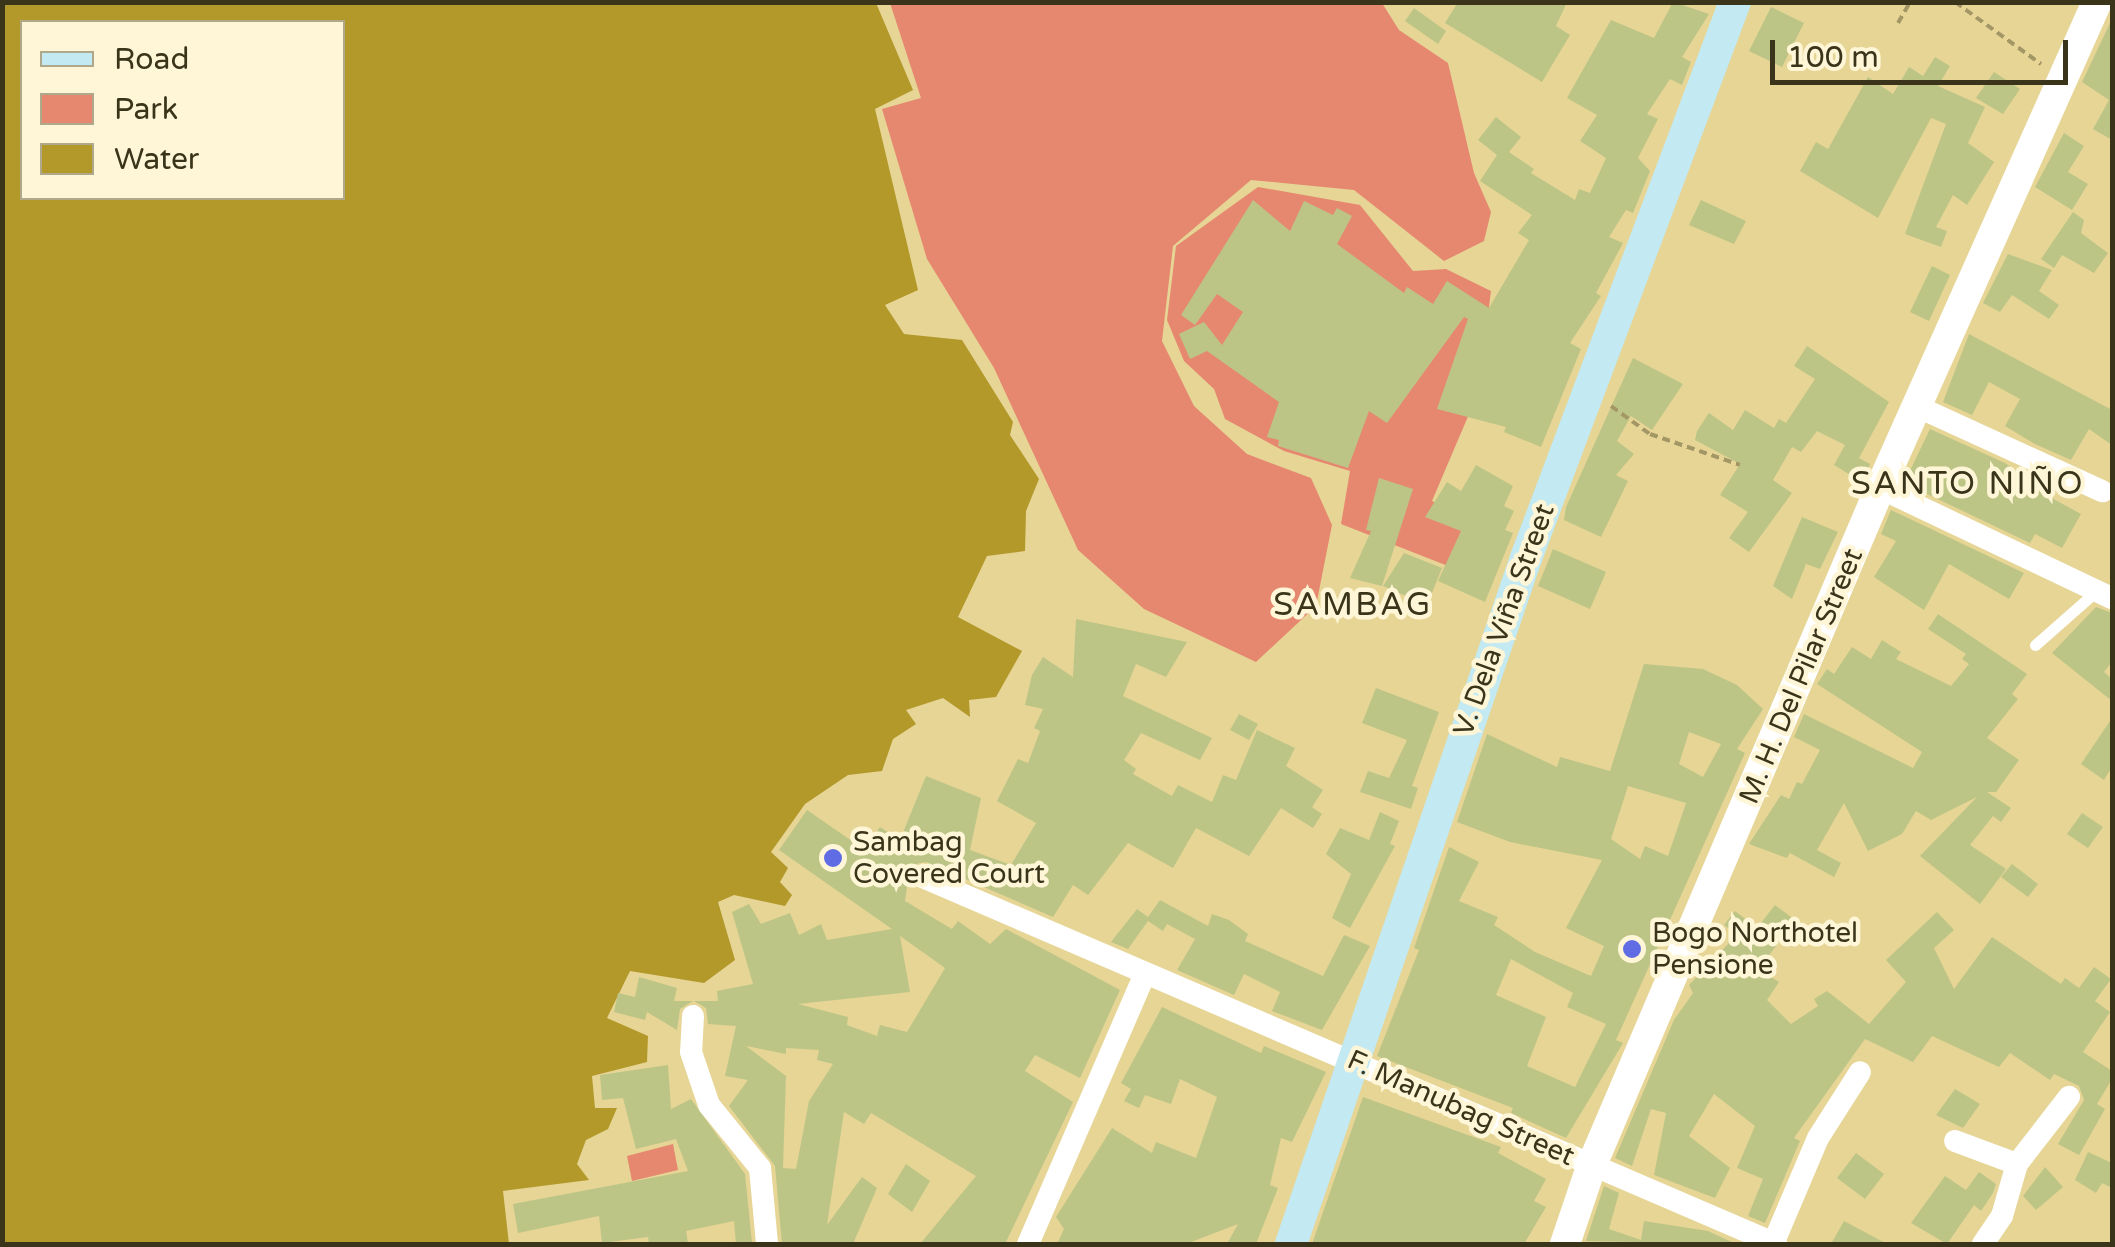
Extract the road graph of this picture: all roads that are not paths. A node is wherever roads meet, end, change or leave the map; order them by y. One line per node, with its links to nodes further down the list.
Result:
1 (1735, 2): 11 (main road, V. Dela Viña Street)
2 (2096, 2): 3 (street, M. H. Del Pilar Street)
3 (1916, 406): 4 (street, M. H. Del Pilar Street); 5 (street)
4 (1880, 488): 6 (street); 16 (street, M. H. Del Pilar Street)
5 (2102, 491)
6 (2103, 596): 7 (lane)
7 (2035, 645)
8 (920, 876): 9 (street, F. Manubag Street)
9 (1145, 974): 11 (street, F. Manubag Street); 18 (street)
10 (693, 1016): 17 (street)
11 (1354, 1060): 16 (street, F. Manubag Street); 19 (main road, V. Dela Viña Street)
12 (1860, 1072): 21 (street)
13 (2069, 1097): 15 (street)
14 (1955, 1141): 15 (street)
15 (2017, 1164): 22 (street)
16 (1590, 1167): 20 (street, M. H. Del Pilar Street); 21 (street, F. Manubag Street)
17 (767, 1244)
18 (1028, 1244)
19 (1291, 1244)
20 (1566, 1244)
21 (1774, 1244)
22 (1983, 1244)

